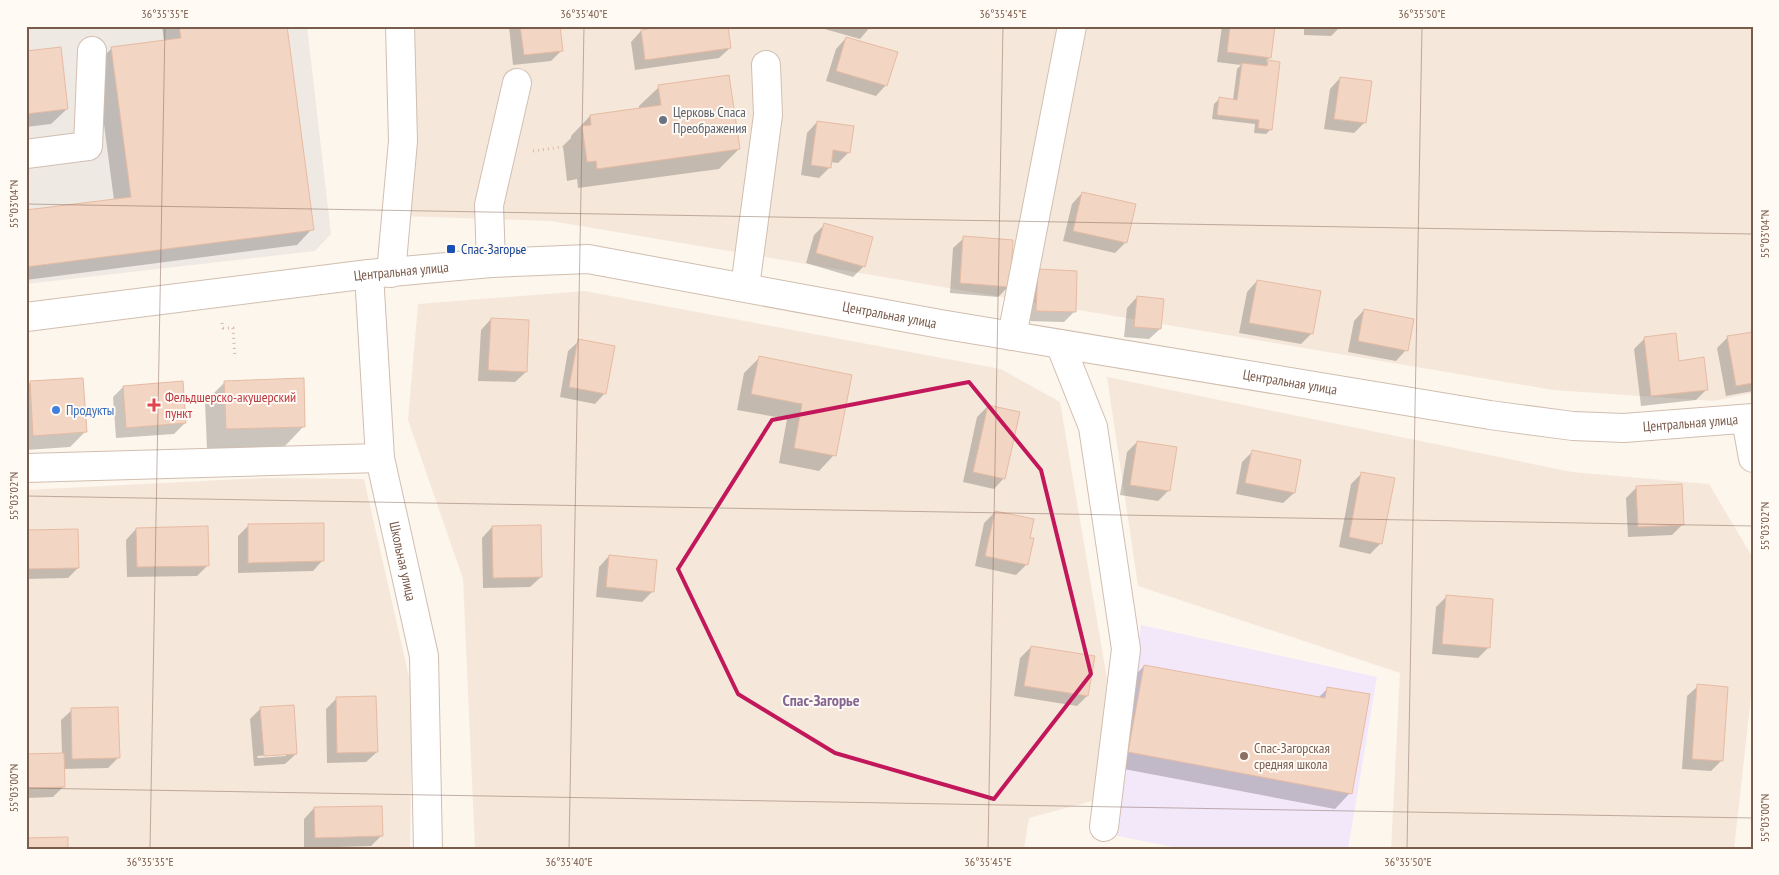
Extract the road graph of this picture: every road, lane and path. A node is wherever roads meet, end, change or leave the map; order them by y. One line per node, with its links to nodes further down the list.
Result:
1 (400, 26): 10 (street, Школьная улица)
2 (1072, 26): 14 (street)
3 (92, 51): 8 (street)
4 (766, 65): 11 (street)
5 (517, 83): 9 (street)
6 (584, 144): 7 (path)
7 (549, 149)
8 (26, 154)
9 (490, 263): 10 (street, Центральная улица); 11 (street, Центральная улица)
10 (380, 273): 12 (street, Центральная улица); 18 (street, Школьная улица)
11 (745, 287): 14 (street, Центральная улица)
12 (221, 293): 13 (street, Центральная улица); 16 (path)
13 (26, 317)
14 (1012, 336): 15 (street, Центральная улица)
15 (1060, 344): 17 (street, Центральная улица); 21 (street)
16 (235, 358)
17 (1750, 418): 19 (street)
18 (380, 458): 20 (street); 22 (street, Школьная улица)
19 (1753, 458)
20 (26, 468)
21 (1104, 827)
22 (428, 849)

